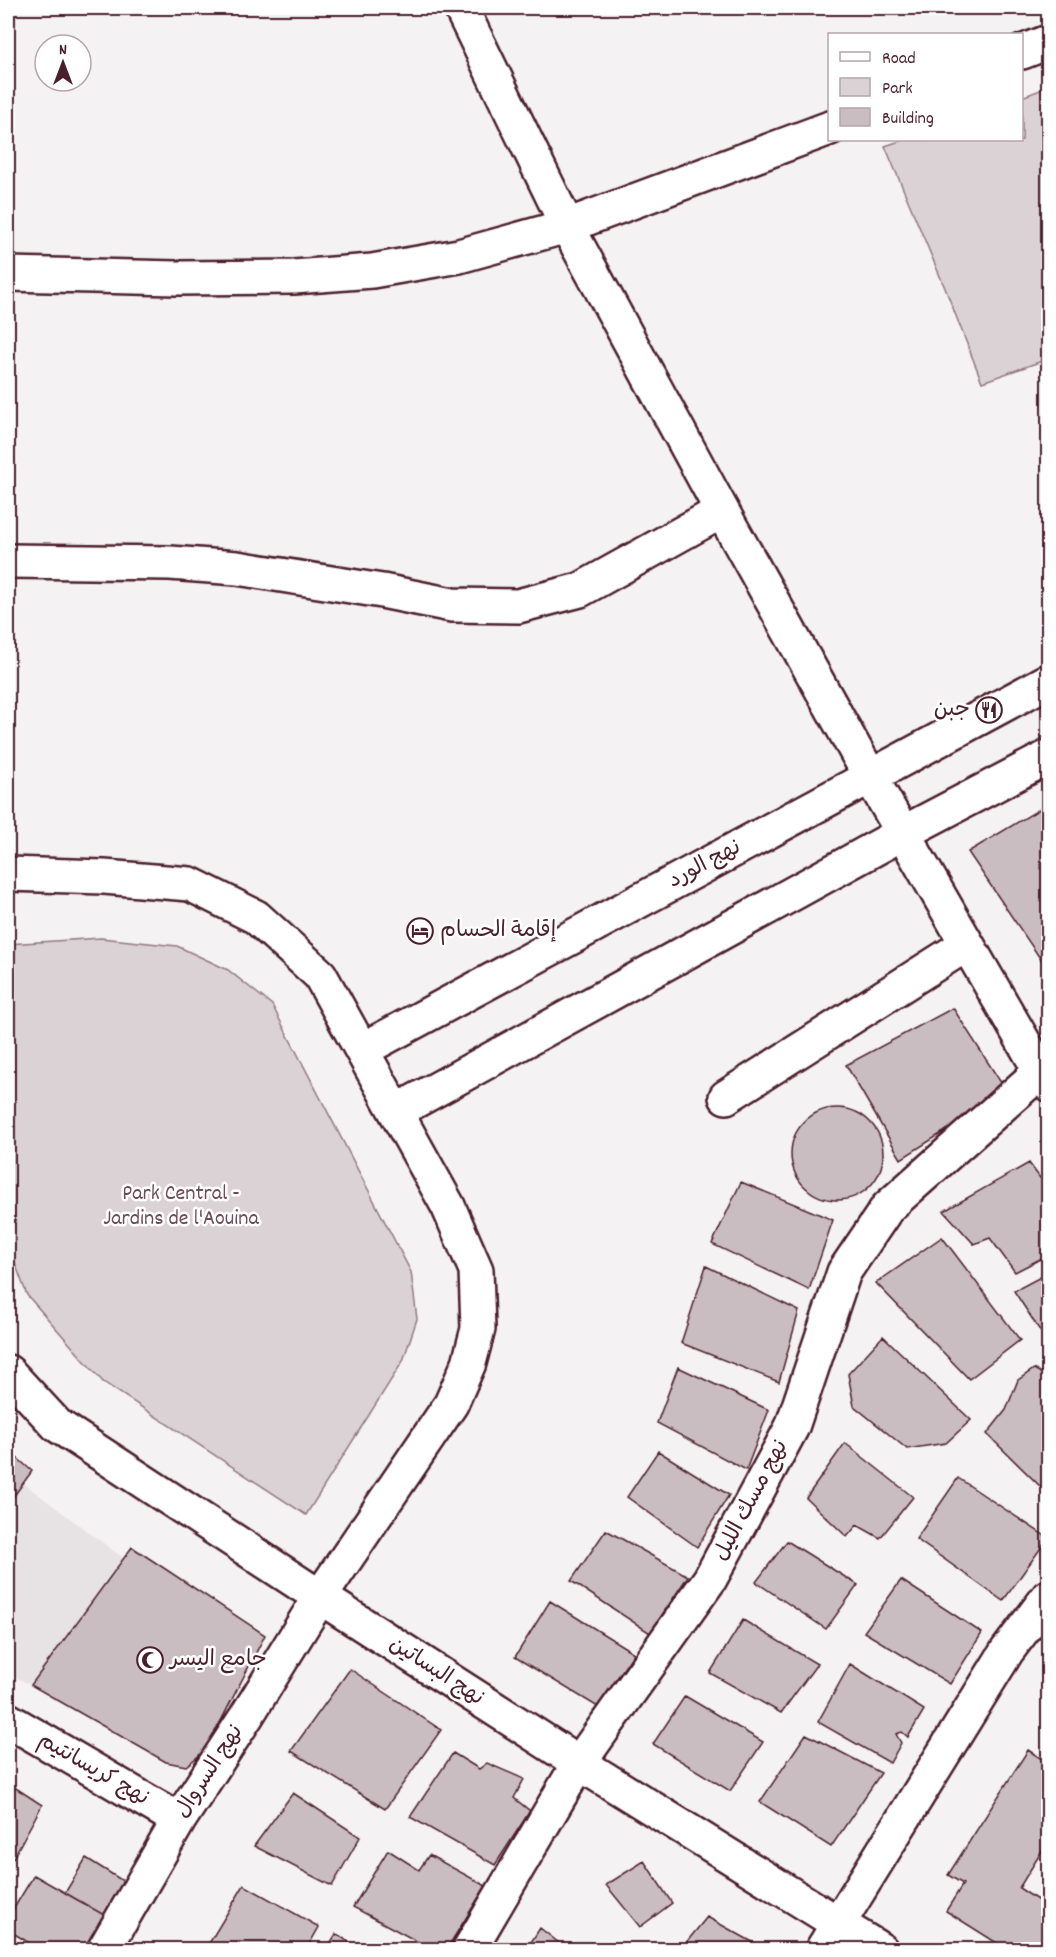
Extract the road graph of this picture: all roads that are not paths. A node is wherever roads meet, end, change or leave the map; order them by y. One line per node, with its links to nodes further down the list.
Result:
1 (461, 8): 5 (street)
2 (1048, 42): 3 (street)
3 (1023, 52)
4 (828, 129): 5 (street)
5 (567, 226): 6 (street); 7 (street)
6 (8, 274)
7 (722, 511): 8 (street); 11 (street)
8 (8, 561)
9 (1048, 681): 11 (street, نهج الورد)
10 (1048, 757): 12 (street)
11 (870, 776): 12 (street); 15 (street, نهج الورد)
12 (903, 833): 14 (street); 18 (street)
13 (8, 874): 15 (street, نهج السروال)
14 (967, 944): 16 (street); 17 (street)
15 (362, 1050): 18 (street, نهج السروال)
16 (1045, 1077): 23 (street, نهج مسك الليل)
17 (726, 1097)
18 (397, 1111): 20 (street, نهج السروال)
19 (8, 1372): 20 (street, نهج البساتين)
20 (320, 1597): 23 (street, نهج البساتين); 24 (street, نهج السروال)
21 (1048, 1597): 25 (street)
22 (8, 1720): 24 (street, نهج كريسانتيم)
23 (579, 1763): 25 (street, نهج البساتين); 27 (street, نهج مسك الليل)
24 (179, 1820): 26 (street, نهج السروال)
25 (830, 1936): 28 (street, نهج البساتين)
26 (104, 1950)
27 (469, 1950)
28 (881, 1950)

